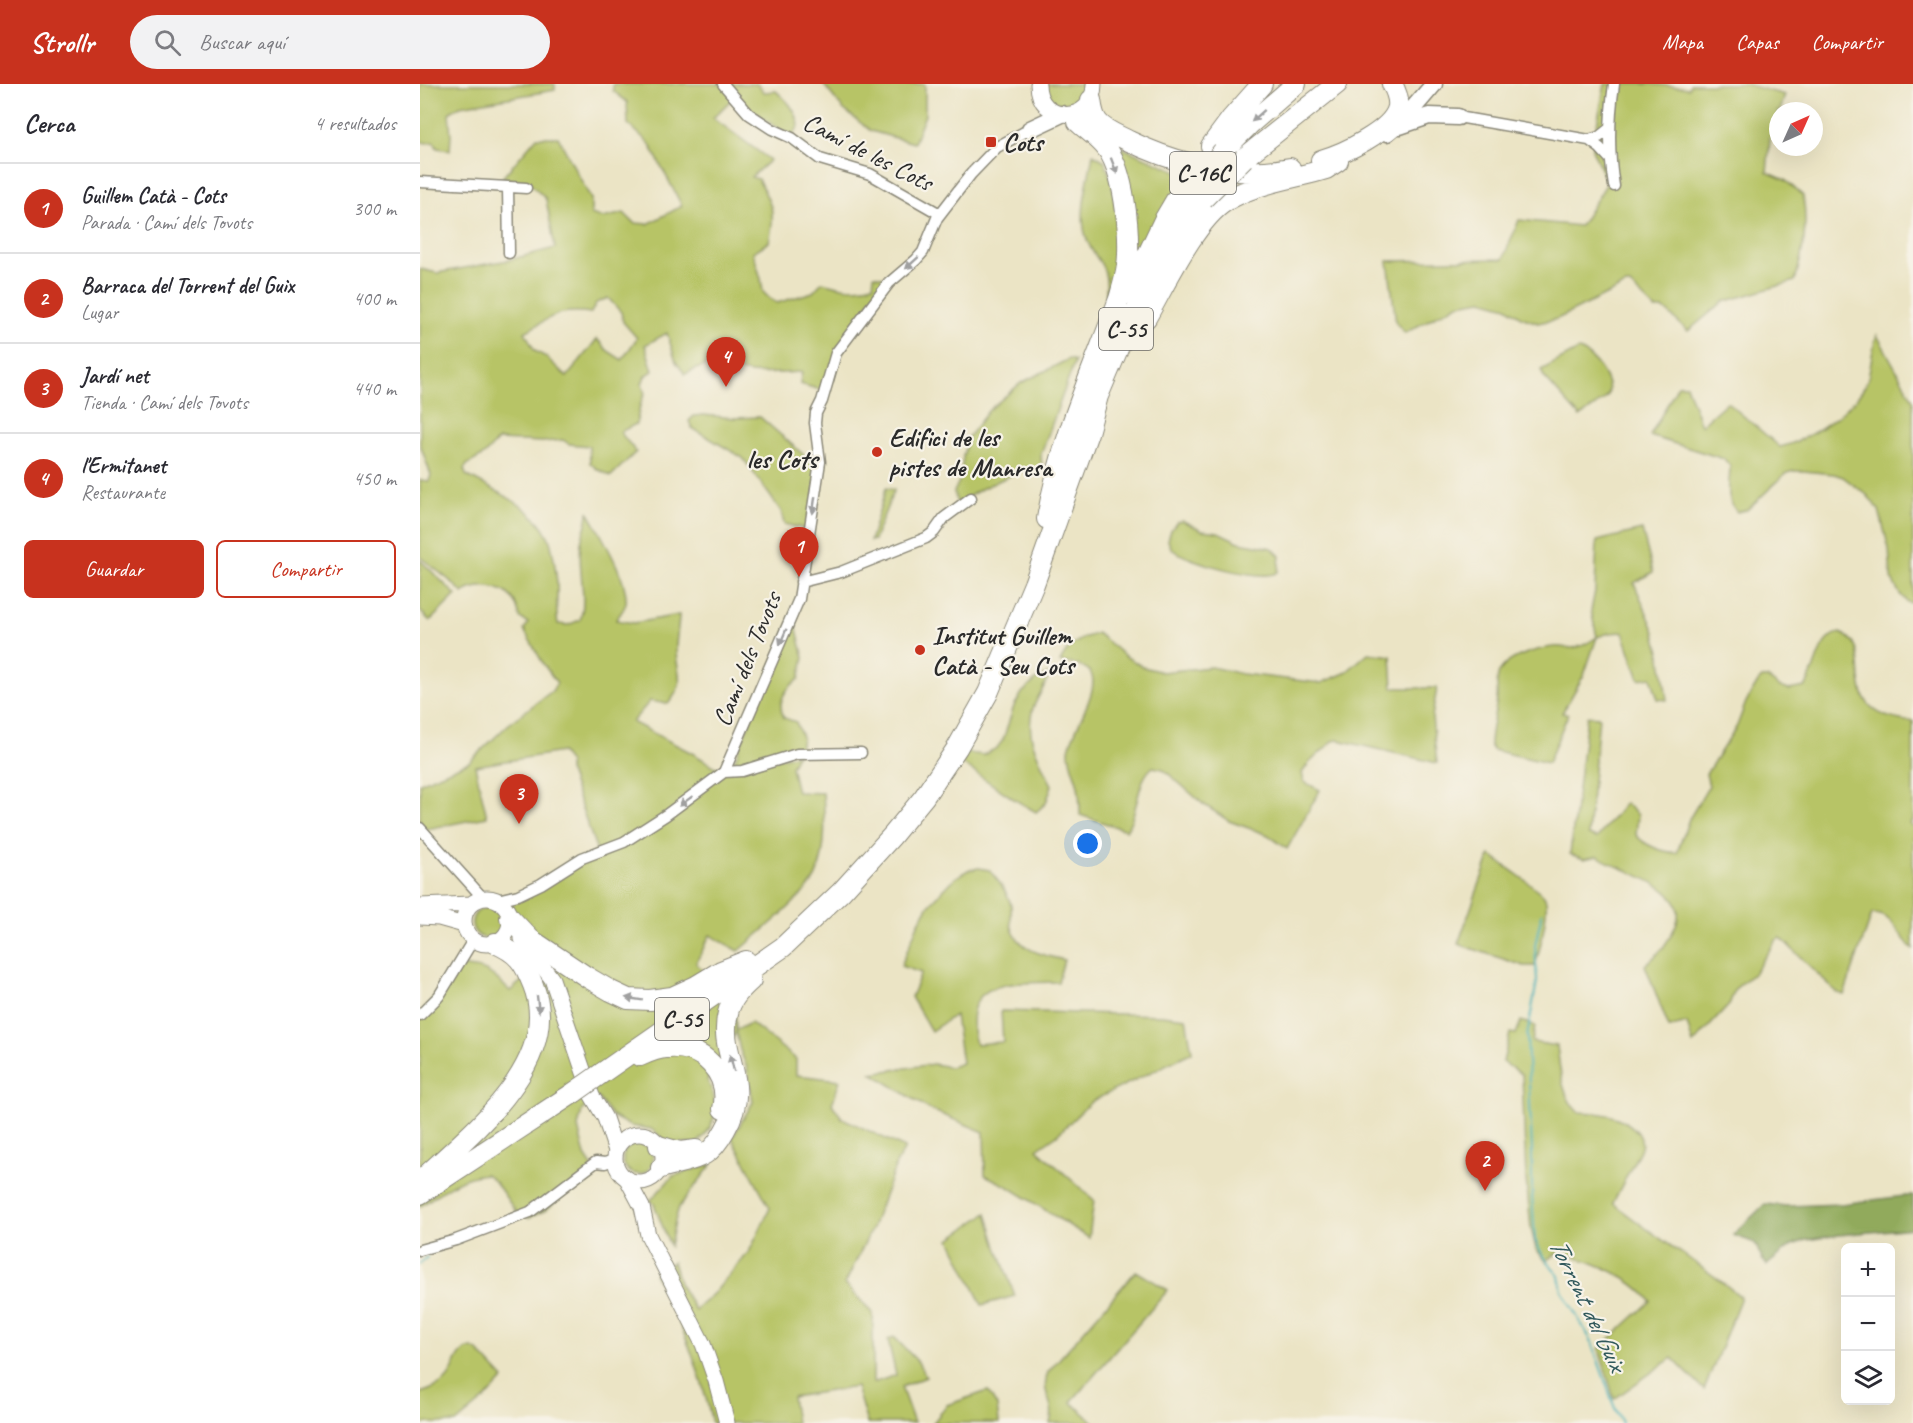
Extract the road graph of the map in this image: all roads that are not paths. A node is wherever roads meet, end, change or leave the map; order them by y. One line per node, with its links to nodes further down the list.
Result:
1 (723, 84): 25 (street, Camí de les Cots)
2 (1262, 84): 17 (highway)
3 (1296, 84): 17 (highway, C-55, one-way to 17)
4 (1320, 84): 17 (highway, C-55)
5 (1337, 84): 17 (highway)
6 (1392, 84): 10 (highway)
7 (1435, 84): 12 (main road); 13 (main road, C-16C)
8 (1614, 84): 15 (street)
9 (1038, 92): 11 (street, C-16C); 14 (main road)
10 (1092, 92): 11 (street)
11 (1070, 117): 14 (main road); 19 (main road, C-16C); 29 (highway, one-way to 29)
12 (1458, 117): 13 (main road); 16 (street)
13 (1393, 128): 19 (main road, C-16C)
14 (1030, 129): 25 (street, Camí dels Tovots)
15 (1609, 129): 16 (street); 18 (street)
16 (1589, 140): 18 (street)
17 (1229, 153): 24 (highway, C-55, bridge)
18 (1610, 159): 21 (street)
19 (1338, 161): 27 (highway)
20 (420, 182): 22 (street)
21 (1614, 186)
22 (508, 188): 23 (street); 26 (street)
23 (526, 188)
24 (1195, 193): 27 (highway, C-55); 29 (highway, C-55)
25 (940, 214): 30 (street, Camí dels Tovots, one-way to 30)
26 (509, 253)
27 (1088, 433): 41 (highway, C-55)
28 (971, 498): 30 (street)
29 (1046, 525): 42 (highway, C-55)
30 (801, 582): 32 (street, Camí dels Tovots, one-way to 32)
31 (861, 753): 32 (street)
32 (724, 772): 34 (street, one-way to 34)
33 (420, 828): 34 (street)
34 (484, 901): 35 (street); 37 (street); 38 (street)
35 (420, 906)
36 (420, 917): 38 (street)
37 (510, 922): 40 (street); 42 (highway, one-way to 37); 43 (street)
38 (464, 925): 39 (street)
39 (474, 940): 40 (street); 44 (street)
40 (498, 941): 43 (street); 53 (highway, one-way to 53)
41 (783, 947): 45 (highway, C-55); 51 (highway, one-way to 41)
42 (746, 961): 45 (highway, C-55)
43 (554, 987): 47 (street)
44 (420, 1015)
45 (598, 1069): 46 (highway, C-55); 49 (highway)
46 (572, 1087): 53 (highway, C-55); 54 (highway, C-55)
47 (605, 1118): 48 (street); 50 (street)
48 (632, 1136): 49 (street); 50 (street)
49 (659, 1146): 51 (street)
50 (616, 1155): 52 (street); 56 (street)
51 (655, 1174): 52 (street); 55 (street)
52 (627, 1179): 55 (street)
53 (420, 1181)
54 (420, 1194)
55 (642, 1207): 57 (street)
56 (420, 1250)
57 (726, 1423)

